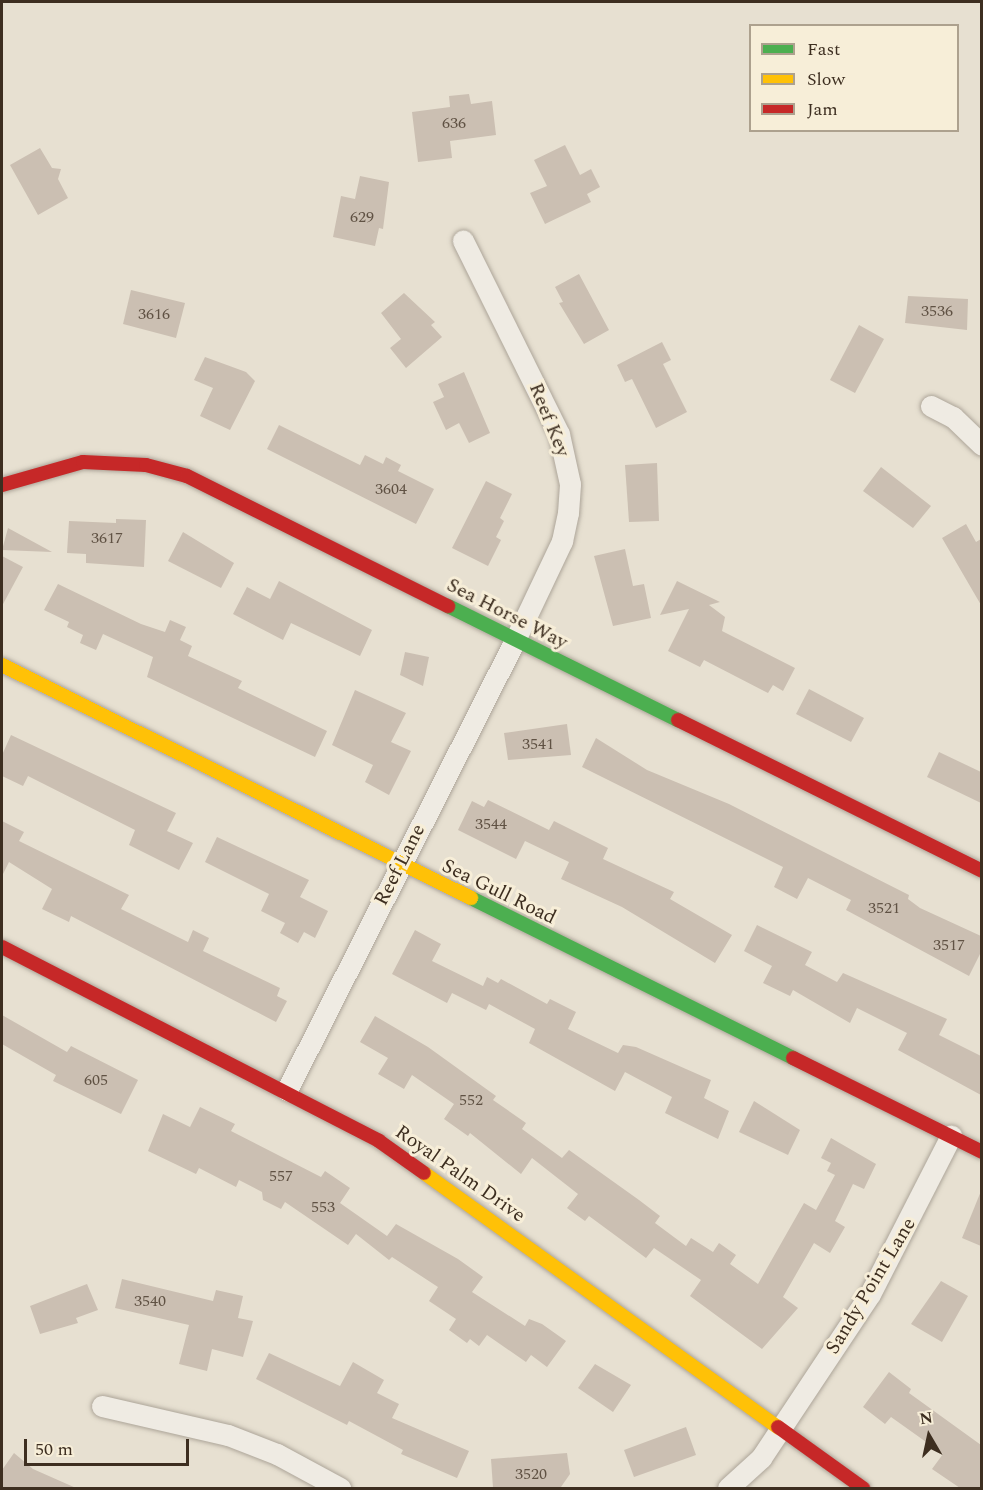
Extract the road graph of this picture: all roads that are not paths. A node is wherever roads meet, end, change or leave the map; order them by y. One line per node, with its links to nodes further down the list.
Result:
1 (463, 241): 5 (street, Reef Key)
2 (932, 406): 3 (street)
3 (981, 445)
4 (2, 485): 5 (street, Sea Horse Way)
5 (515, 640): 7 (street, Reef Lane); 8 (street, Sea Horse Way)
6 (2, 665): 7 (street, Sea Gull Road)
7 (399, 864): 10 (street, Reef Lane); 11 (street, Sea Gull Road)
8 (981, 871)
9 (2, 947): 10 (street, Royal Palm Drive)
10 (287, 1090): 14 (street, Royal Palm Drive)
11 (951, 1136): 12 (street, Sea Gull Road); 14 (street, Sandy Point Lane)
12 (981, 1152)
13 (102, 1406): 15 (street)
14 (781, 1430): 16 (street, Sandy Point Lane); 17 (street, Royal Palm Drive)
15 (340, 1488)
16 (728, 1488)
17 (863, 1488)

